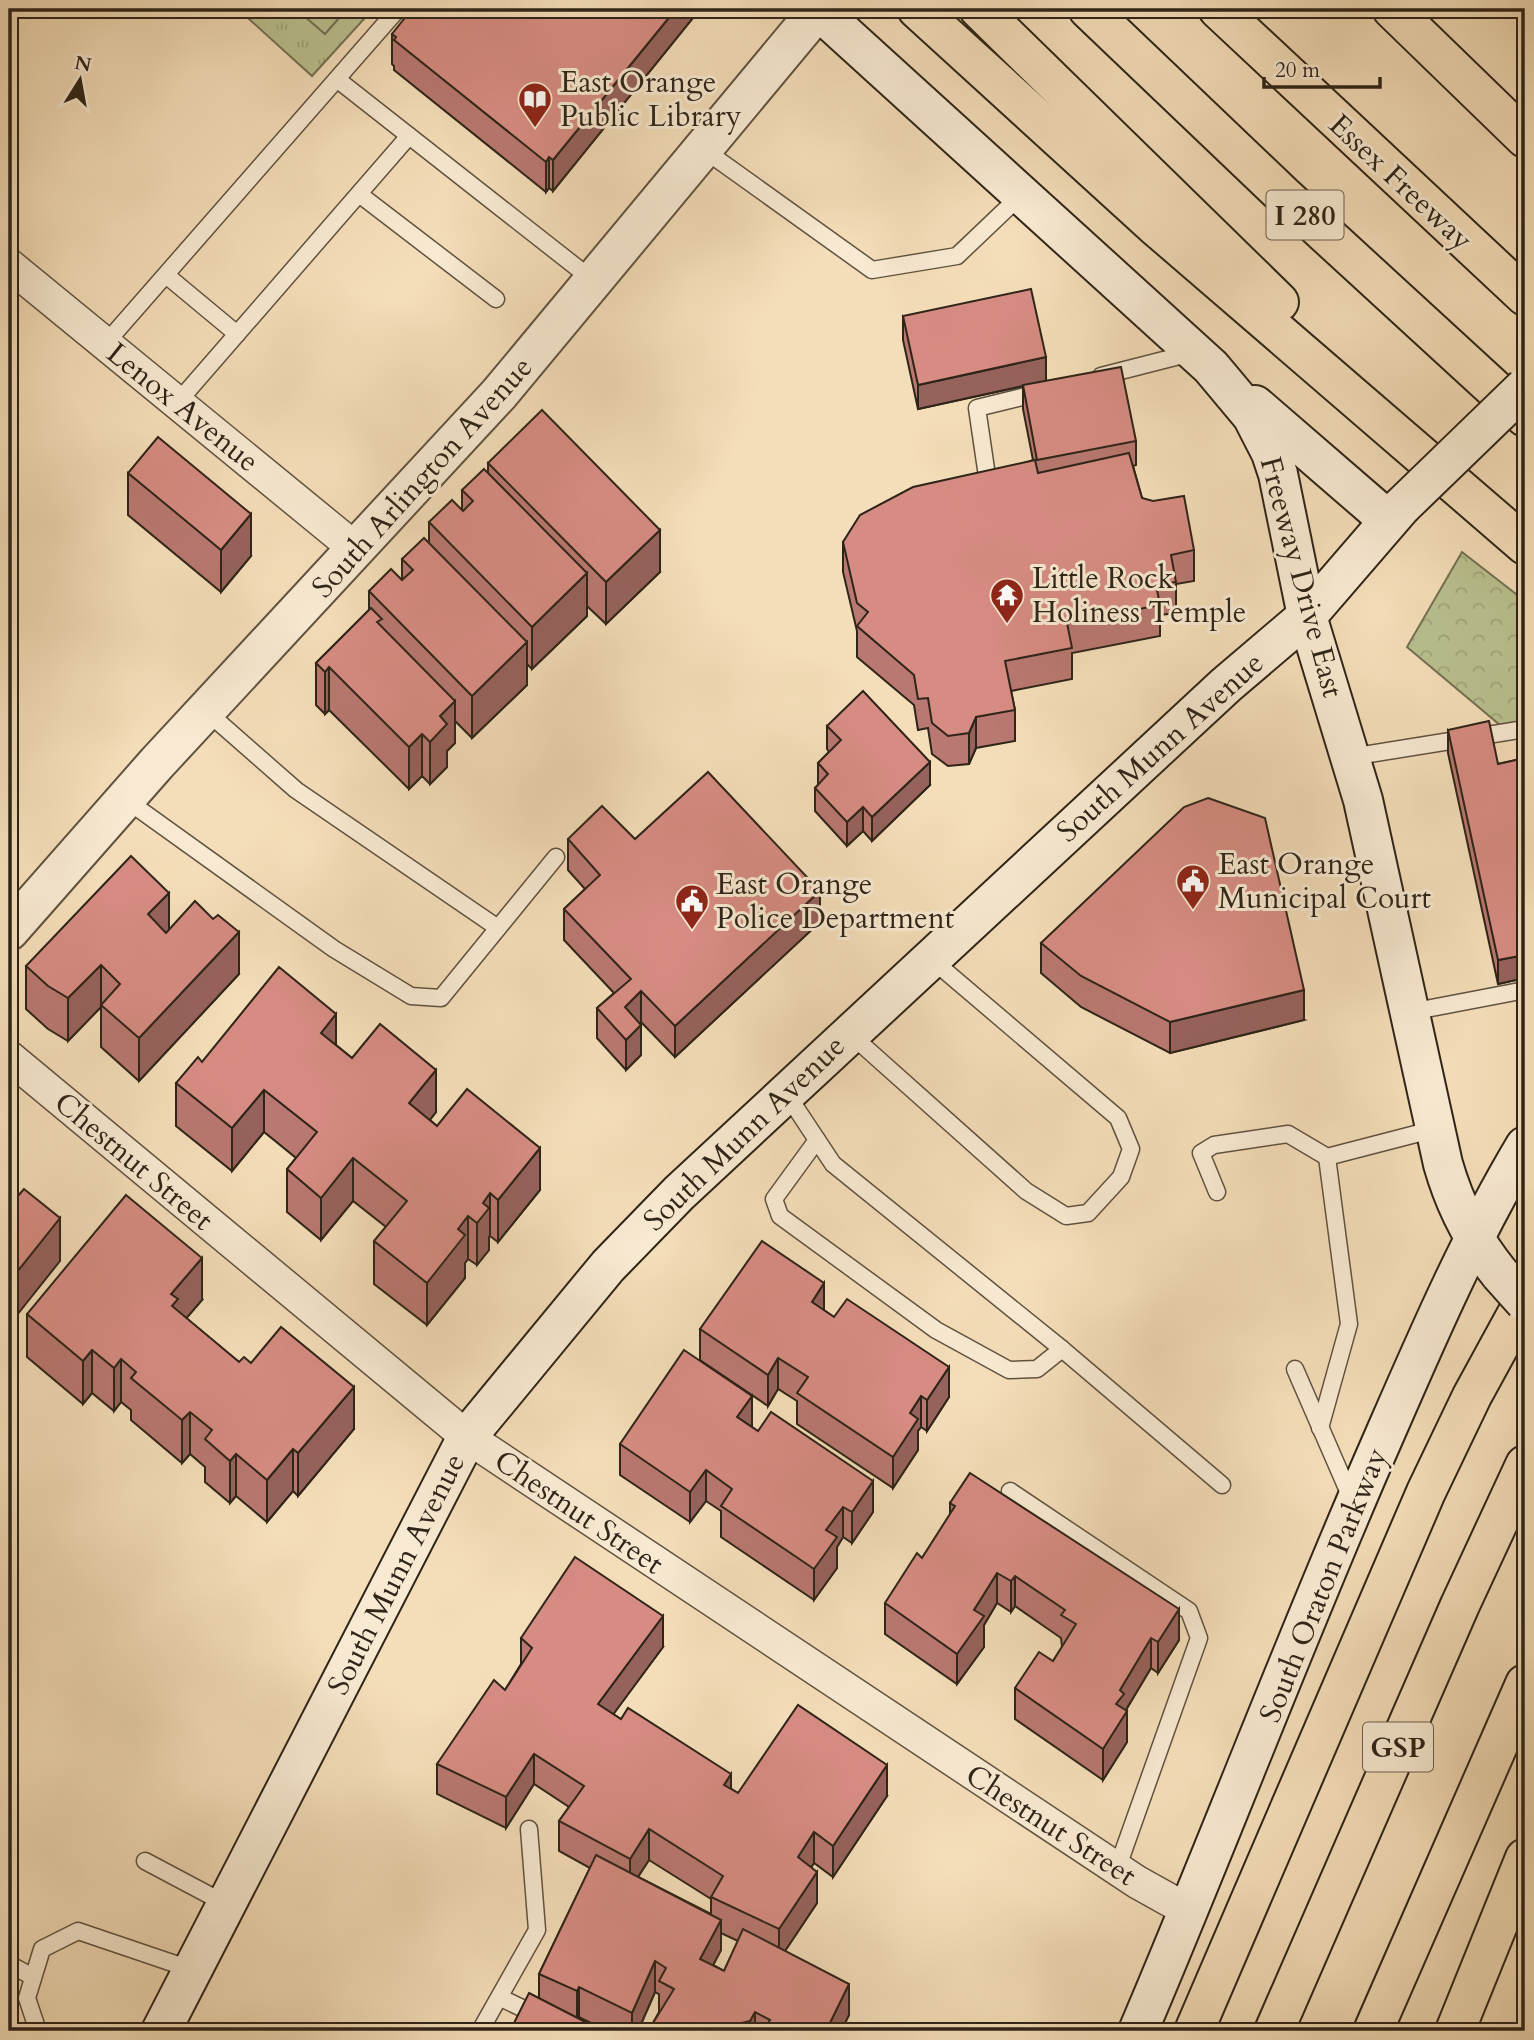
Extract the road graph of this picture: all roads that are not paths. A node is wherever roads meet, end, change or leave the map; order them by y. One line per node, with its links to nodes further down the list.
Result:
1 (398, 9): 8 (lane)
2 (818, 9): 11 (main road, South Arlington Avenue); 13 (main road, Freeway Drive East)
3 (917, 9): 29 (highway)
4 (979, 9): 29 (highway)
5 (1088, 9): 26 (highway, I 280)
6 (1218, 9): 17 (highway, Essex Freeway)
7 (1392, 9): 10 (highway)
8 (338, 80): 9 (lane); 15 (lane)
9 (409, 136): 12 (lane); 16 (lane)
10 (1525, 138)
11 (703, 149): 13 (lane); 16 (main road, South Arlington Avenue)
12 (359, 194): 18 (lane); 19 (lane)
13 (1021, 194): 21 (main road, Freeway Drive East)
14 (9, 265): 20 (street, Lenox Avenue)
15 (166, 275): 19 (lane); 20 (lane)
16 (594, 281): 30 (main road, South Arlington Avenue)
17 (1525, 296)
18 (496, 299)
19 (237, 334): 25 (lane)
20 (105, 344): 25 (street, Lenox Avenue)
21 (1202, 360): 22 (lane); 28 (main road); 31 (main road, Freeway Drive East)
22 (1085, 380)
23 (1058, 387): 27 (lane)
24 (1525, 387): 28 (main road, South Munn Avenue, bridge)
25 (177, 403): 30 (street, Lenox Avenue)
26 (1525, 417)
27 (987, 476)
28 (1395, 514): 31 (main road, South Munn Avenue)
29 (1524, 544)
30 (357, 550): 32 (main road, South Arlington Avenue)
31 (1307, 616): 34 (main road, Freeway Drive East); 39 (main road, South Munn Avenue)
32 (206, 711): 35 (main road, South Arlington Avenue); 37 (lane)
33 (1525, 729): 34 (lane)
34 (1351, 757): 41 (main road, Freeway Drive East)
35 (125, 799): 37 (lane); 38 (main road, South Arlington Avenue)
36 (556, 857): 37 (lane)
37 (498, 928)
38 (9, 931)
39 (930, 958): 42 (main road, South Munn Avenue); 42 (lane)
40 (1525, 990): 41 (lane)
41 (1410, 1012): 45 (main road, Freeway Drive East)
42 (849, 1033): 44 (main road, South Munn Avenue)
43 (9, 1058): 55 (street, Chestnut Street)
44 (786, 1093): 46 (lane); 55 (main road, South Munn Avenue)
45 (1436, 1129): 48 (lane); 50 (main road, Freeway Drive East)
46 (817, 1140): 52 (lane); 52 (lane)
47 (1525, 1146): 50 (main road, South Oraton Parkway)
48 (1327, 1157): 49 (lane); 54 (lane)
49 (1217, 1192)
50 (1474, 1239): 51 (main road, Freeway Drive East); 59 (main road, South Oraton Parkway)
51 (1517, 1292): 76 (highway)
52 (1062, 1349): 57 (lane)
53 (1295, 1369): 54 (lane)
54 (1321, 1428): 59 (lane)
55 (467, 1437): 64 (street, Chestnut Street); 65 (main road, South Munn Avenue)
56 (1525, 1465): 77 (highway, GSP)
57 (1222, 1485)
58 (1010, 1491): 64 (lane)
59 (1354, 1505): 66 (main road, South Oraton Parkway)
60 (1525, 1684): 78 (highway)
61 (529, 1829): 70 (lane)
62 (1525, 1858): 79 (highway)
63 (145, 1861): 65 (lane)
64 (1117, 1869): 66 (street, Chestnut Street)
65 (226, 1904): 68 (main road, South Munn Avenue)
66 (1189, 1911): 75 (main road, South Oraton Parkway)
67 (9, 1964): 69 (lane)
68 (193, 1970): 69 (lane); 72 (main road, South Munn Avenue)
69 (33, 1978): 71 (lane)
70 (501, 1998): 73 (lane); 74 (lane)
71 (36, 2030)
72 (161, 2031)
73 (480, 2031)
74 (570, 2031)
75 (1138, 2031)
76 (1194, 2031)
77 (1274, 2031)
78 (1373, 2031)
79 (1455, 2031)

